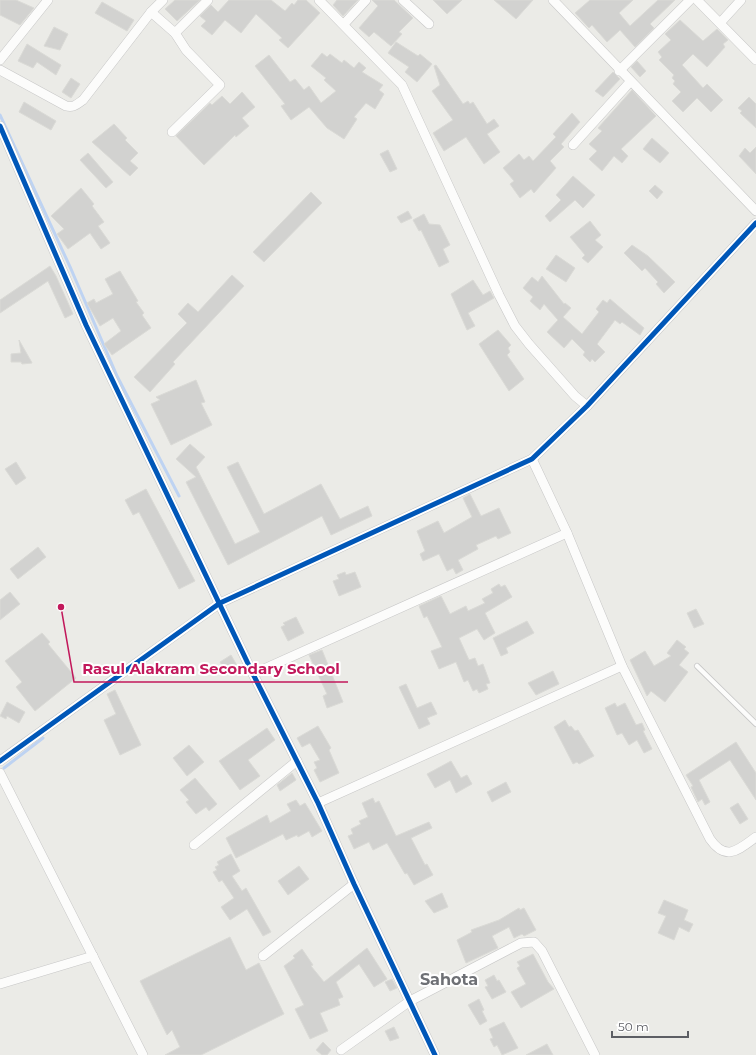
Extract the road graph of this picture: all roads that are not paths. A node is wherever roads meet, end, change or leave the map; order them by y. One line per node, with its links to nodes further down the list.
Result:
1 (48, 0): 16 (street)
2 (163, 0): 11 (street)
3 (208, 0): 15 (street)
4 (320, 0): 13 (street)
5 (366, 0): 13 (street)
6 (403, 0): 14 (street)
7 (553, 0): 19 (street)
8 (690, 0): 19 (street)
9 (697, 0): 12 (street)
10 (741, 0): 12 (street)
11 (151, 12): 15 (street); 18 (street)
12 (720, 22): 17 (street)
13 (344, 24): 26 (street)
14 (429, 24)
15 (175, 33): 22 (street)
16 (0, 60)
17 (756, 60)
18 (0, 70)
19 (619, 71): 20 (street)
20 (630, 82): 23 (street); 24 (street)
21 (0, 126): 29 (street)
22 (172, 132)
23 (573, 145)
24 (756, 211)
25 (756, 223): 26 (street)
26 (587, 406): 27 (street)
27 (532, 459): 28 (street); 29 (street)
28 (567, 533): 30 (street); 32 (street)
29 (220, 603): 32 (street); 35 (street)
30 (622, 666): 37 (street); 38 (street)
31 (697, 666): 33 (lane)
32 (253, 674): 34 (street)
33 (756, 724)
34 (297, 761): 37 (street); 39 (street)
35 (0, 762)
36 (0, 773): 41 (street)
37 (318, 803): 40 (street)
38 (756, 837)
39 (194, 845)
40 (354, 884): 42 (street); 44 (street)
41 (92, 956): 43 (street); 46 (street)
42 (263, 956)
43 (0, 984)
44 (410, 1001): 45 (street); 47 (street); 48 (street)
45 (341, 1050)
46 (143, 1055)
47 (435, 1055)
48 (595, 1055)

